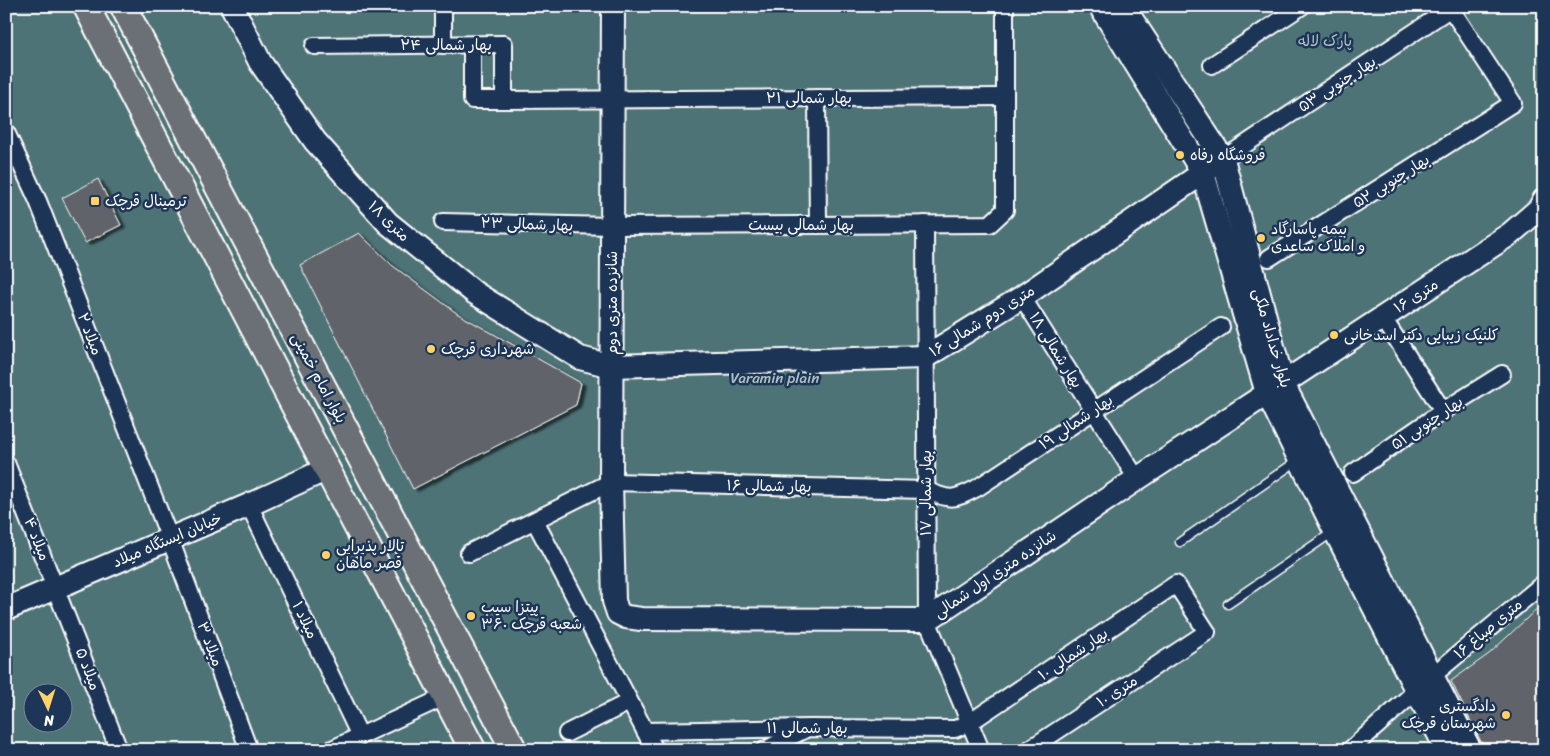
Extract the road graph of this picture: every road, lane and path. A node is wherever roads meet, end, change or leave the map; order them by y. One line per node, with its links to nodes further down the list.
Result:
1 (86, 6): 39 (main road)
2 (123, 6): 69 (main road, بلوار امام خمینی)
3 (232, 6): 32 (street, ۱۸ متری)
4 (443, 6): 11 (street)
5 (613, 6): 18 (street, شانزده متری دوم)
6 (1005, 6): 15 (street)
7 (1100, 6): 21 (street, بلوار خداداد ملکی)
8 (1123, 6): 20 (street, بلوار خداداد ملکی)
9 (1302, 6): 14 (street)
10 (1451, 7): 20 (street, بهار جنوبی ۵۳); 27 (street, بهار جنوبی ۵۲)
11 (443, 45): 12 (street, بهار شمالی ۲۴); 13 (street, بهار شمالی ۲۴)
12 (472, 45): 17 (street); 17 (street, بهار شمالی ۲۴)
13 (314, 46)
14 (1212, 65)
15 (1005, 97): 16 (street, بهار شمالی ۲۱); 24 (street, بهار شمالی بیست)
16 (817, 98): 18 (street, بهار شمالی ۲۱); 25 (street)
17 (504, 100): 18 (street)
18 (613, 100): 26 (street, شانزده متری دوم)
19 (6, 132): 47 (street, میلاد ۲)
20 (1223, 159): 21 (street, ۱۶ متری دوم شمالی); 34 (street, بلوار خداداد ملکی)
21 (1203, 173): 28 (street, ۱۶ متری دوم شمالی); 34 (street, بلوار خداداد ملکی)
22 (1544, 200): 29 (street, ۱۶ متری)
23 (442, 222): 26 (street, بهار شمالی ۲۳)
24 (925, 224): 25 (street, بهار شمالی بیست); 31 (street, بهار شمالی ۱۷)
25 (818, 225): 26 (street, بهار شمالی بیست)
26 (612, 226): 32 (street, شانزده متری دوم)
27 (1270, 258)
28 (1022, 297): 31 (street, ۱۶ متری دوم شمالی); 35 (street, بهار شمالی ۱۸)
29 (1383, 318): 34 (street, ۱۶ متری); 36 (street)
30 (1222, 327): 35 (street, بهار شمالی ۱۹)
31 (925, 357): 32 (street, ۱۶ متری دوم شمالی); 43 (street, بهار شمالی ۱۷)
32 (612, 366): 42 (street, شانزده متری دوم)
33 (1502, 374): 36 (street, بهار جنوبی ۵۱)
34 (1275, 389): 37 (street, بلوار خداداد ملکی); 41 (street, شانزده متری اول شمالی); 57 (street, بلوار خداداد ملکی)
35 (1094, 410): 41 (street, بهار شمالی ۱۸); 43 (street, بهار شمالی ۱۹)
36 (1443, 412): 40 (street, بهار جنوبی ۵۱)
37 (1299, 460): 46 (street, بلوار خداداد ملکی); 48 (lane)
38 (6, 462): 52 (street, میلاد ۴)
39 (326, 469): 44 (street, خیابان ایستگاه میلاد); 58 (main road)
40 (1353, 473)
41 (1137, 479): 56 (street, شانزده متری اول شمالی)
42 (611, 482): 43 (street, بهار شمالی ۱۶); 45 (street); 53 (street, شانزده متری دوم)
43 (926, 490): 56 (street, بهار شمالی ۱۷)
44 (249, 505): 47 (street, خیابان ایستگاه میلاد); 64 (street, میلاد ۱)
45 (535, 521): 49 (street); 59 (street)
46 (1335, 531): 54 (lane); 57 (street, بلوار خداداد ملکی)
47 (170, 539): 52 (street, خیابان ایستگاه میلاد); 67 (street, میلاد ۳)
48 (1180, 542)
49 (469, 553)
50 (1544, 583): 57 (street, ۱۶ متری صباغ)
51 (1176, 584): 60 (street, بهار شمالی ۱۰); 73 (street, ۱۰ متری)
52 (56, 588): 55 (street, خیابان ایستگاه میلاد); 66 (street, میلاد ۵)
53 (614, 600): 56 (street, شانزده متری اول شمالی)
54 (1228, 604)
55 (6, 609)
56 (927, 620): 60 (street, بهار شمالی ۱۷)
57 (1424, 684): 74 (street, ۱۶ متری صباغ); 75 (street, بلوار خداداد ملکی); 76 (street, بلوار خداداد ملکی)
58 (444, 697): 64 (street); 68 (main road)
59 (630, 702): 62 (street); 63 (street)
60 (969, 723): 61 (street, بهار شمالی ۱۱); 72 (street, بهار شمالی ۱۷)
61 (808, 728): 62 (street, بهار شمالی ۱۱); 71 (street)
62 (645, 731): 70 (street)
63 (567, 733)
64 (360, 736): 65 (street)
65 (336, 749)
66 (119, 750)
67 (249, 750)
68 (473, 750)
69 (514, 750)
70 (654, 750)
71 (766, 750)
72 (981, 750)
73 (1028, 750)
74 (1350, 750)
75 (1447, 750)
76 (1470, 750)

